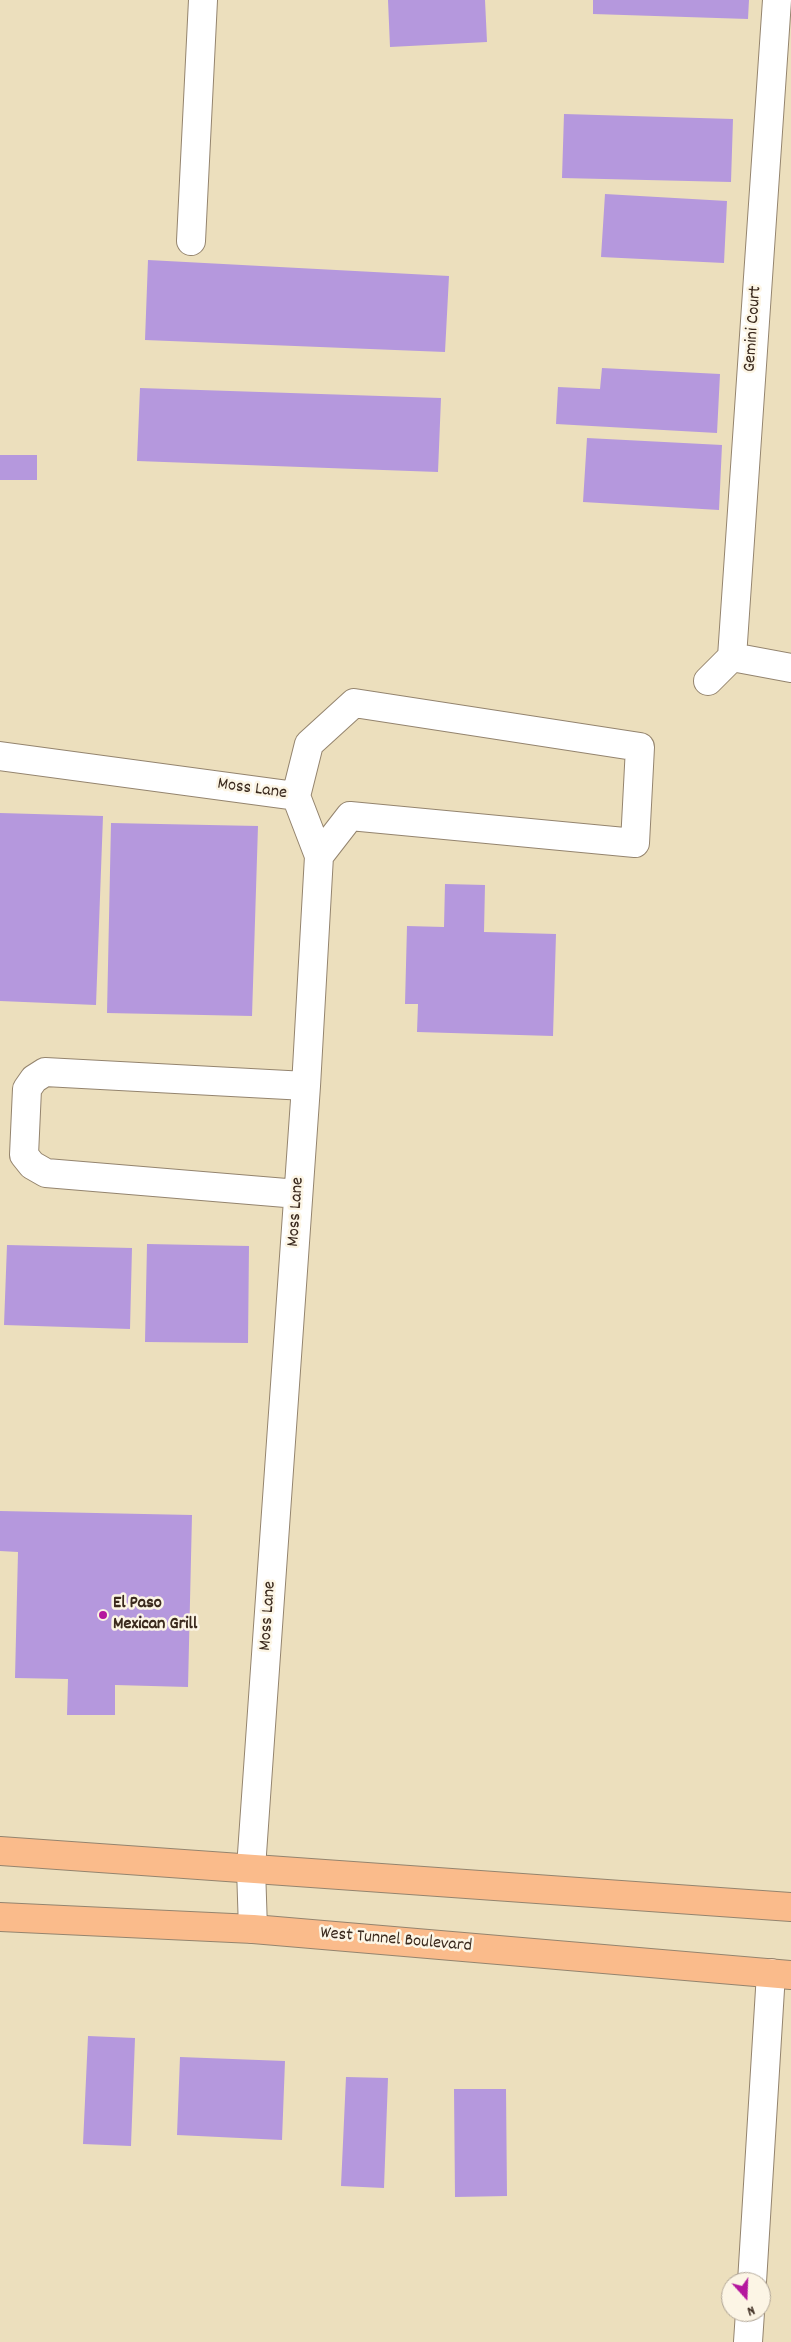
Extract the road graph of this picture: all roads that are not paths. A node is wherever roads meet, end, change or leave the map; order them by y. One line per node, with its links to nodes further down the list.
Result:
1 (203, 0): 3 (street)
2 (777, 0): 4 (street, Gemini Court)
3 (191, 241)
4 (732, 657): 5 (street); 6 (street)
5 (791, 668)
6 (708, 681)
7 (0, 756): 8 (street, Moss Lane)
8 (296, 796): 9 (street, Moss Lane); 9 (street)
9 (319, 856): 10 (street, Moss Lane)
10 (306, 1086): 11 (street, Moss Lane); 11 (street)
11 (298, 1194): 13 (street, Moss Lane)
12 (0, 1851): 13 (main road)
13 (251, 1868): 14 (main road); 16 (street, Moss Lane)
14 (791, 1907)
15 (0, 1917): 16 (main road, West Tunnel Boulevard)
16 (253, 1929): 17 (main road, West Tunnel Boulevard)
17 (781, 1974): 18 (street)
18 (753, 2272)
19 (749, 2322): 20 (street)
20 (748, 2342)

